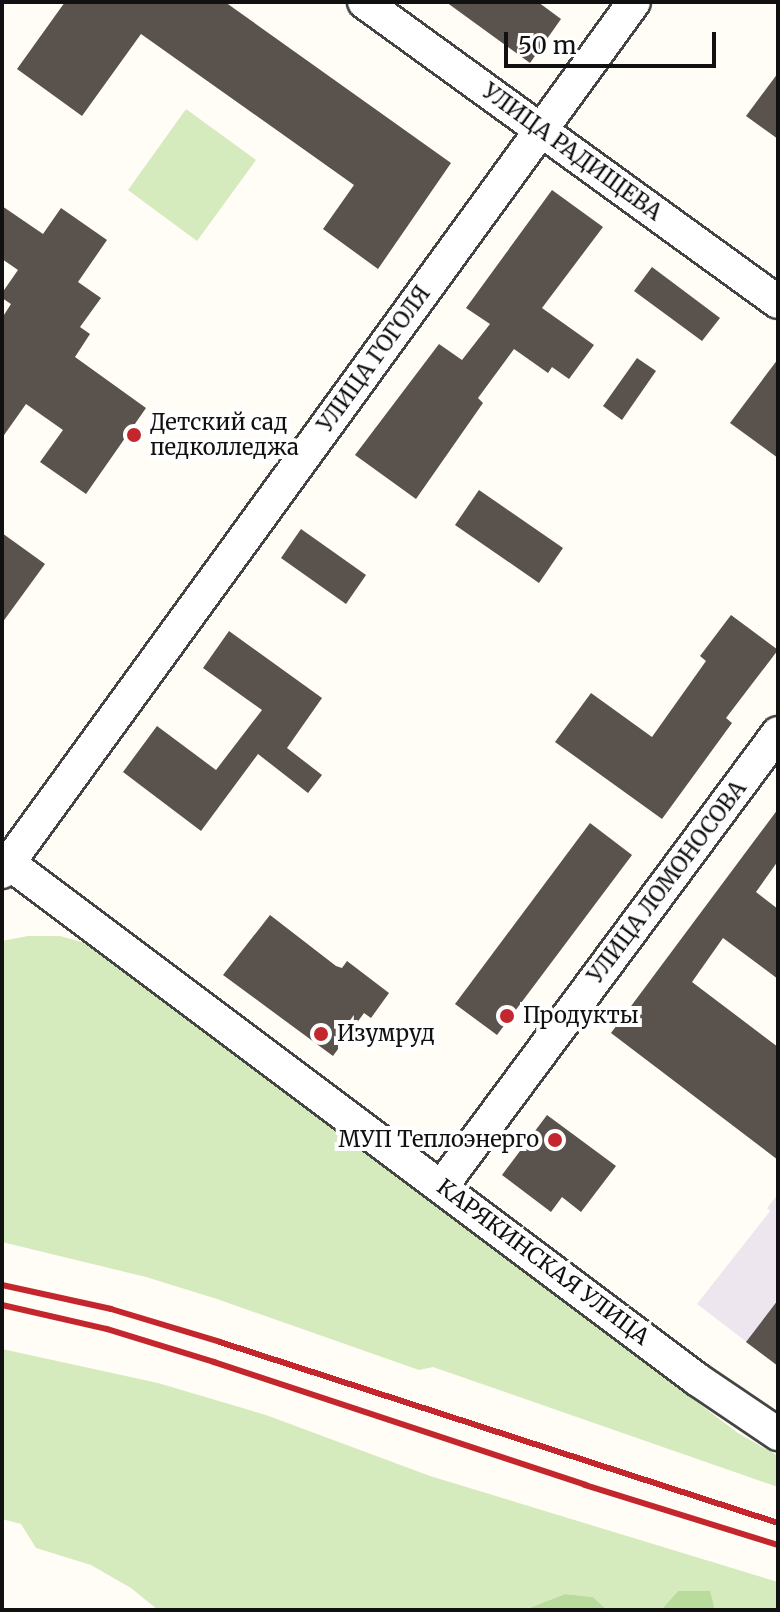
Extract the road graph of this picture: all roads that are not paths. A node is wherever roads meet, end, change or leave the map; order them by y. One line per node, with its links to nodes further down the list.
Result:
1 (364, 2): 3 (street, УЛИЦА РАДИЩЕВА)
2 (634, 2): 3 (street, УЛИЦА ГОГОЛЯ)
3 (542, 129): 4 (street, УЛИЦА РАДИЩЕВА); 6 (street, УЛИЦА ГОГОЛЯ)
4 (778, 302)
5 (778, 733): 7 (street, УЛИЦА ЛОМОНОСОВА)
6 (4, 864): 7 (street, КАРЯКИНСКАЯ УЛИЦА)
7 (442, 1186): 8 (street, КАРЯКИНСКАЯ УЛИЦА)
8 (778, 1434)

